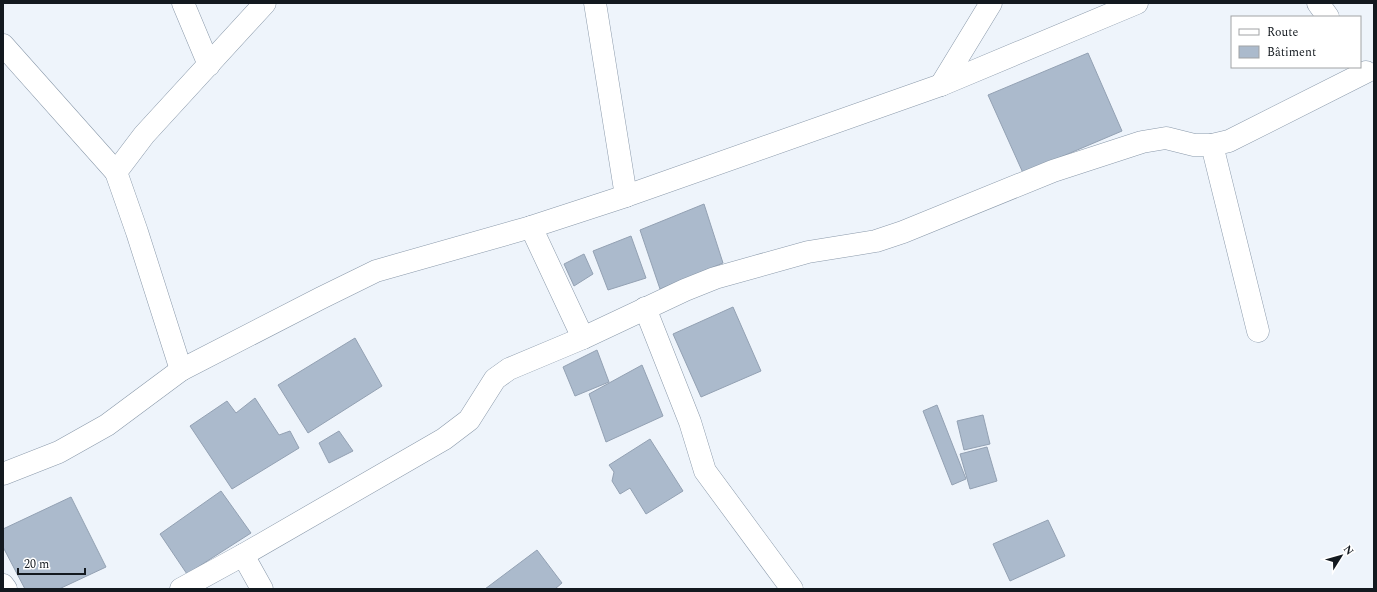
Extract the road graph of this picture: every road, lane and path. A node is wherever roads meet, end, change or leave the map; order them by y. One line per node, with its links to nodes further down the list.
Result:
1 (183, 3): 9 (street)
2 (265, 3): 9 (street)
3 (594, 3): 14 (street)
4 (991, 3): 11 (street)
5 (1137, 3): 11 (street)
6 (1318, 3): 7 (street)
7 (1327, 16)
8 (3, 45): 13 (street)
9 (209, 65): 13 (street)
10 (1367, 74): 12 (street)
11 (941, 85): 14 (street)
12 (1212, 145): 16 (street); 17 (street)
13 (116, 172): 19 (street)
14 (626, 196): 15 (street)
15 (531, 227): 18 (street); 19 (street)
16 (645, 308): 18 (street); 26 (street)
17 (1258, 331)
18 (583, 338): 21 (street)
19 (181, 370): 20 (street)
20 (3, 474)
21 (243, 555): 24 (street); 25 (street)
22 (3, 585): 23 (street)
23 (6, 589)
24 (181, 589)
25 (262, 589)
26 (792, 589)

